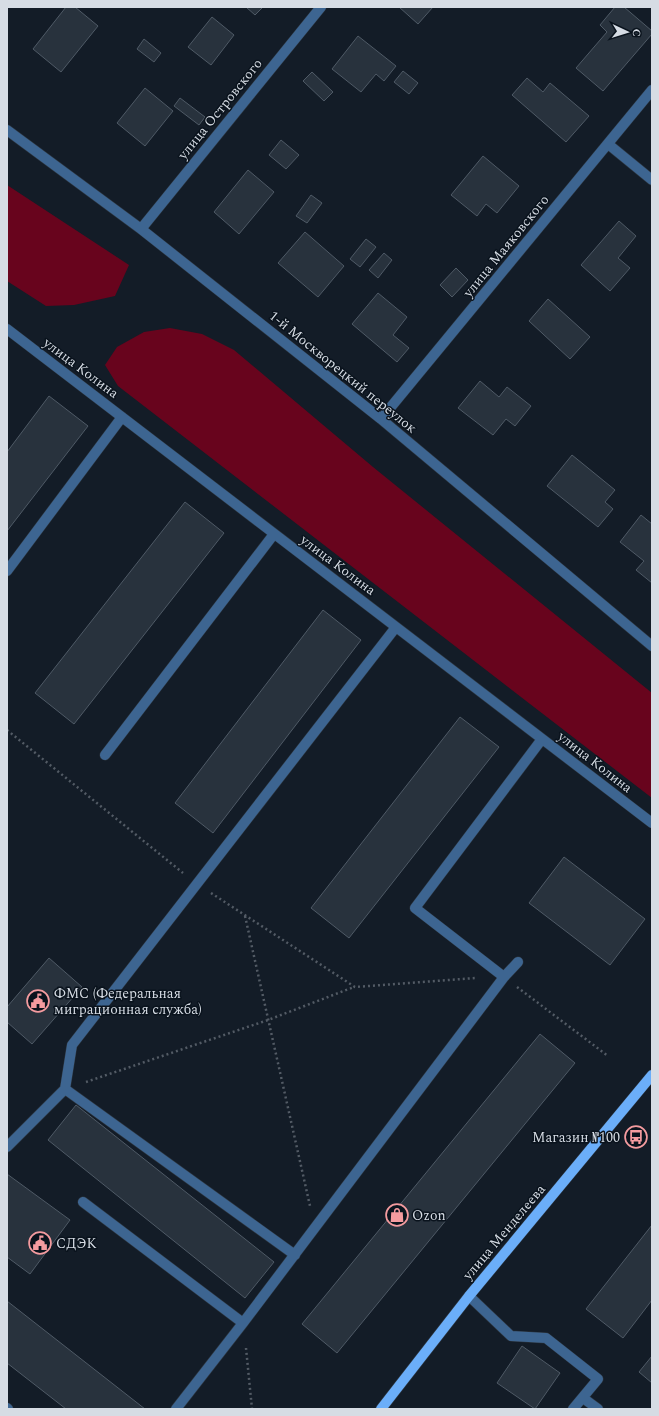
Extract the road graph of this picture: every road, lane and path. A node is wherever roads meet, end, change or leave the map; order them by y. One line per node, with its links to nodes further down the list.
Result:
1 (321, 7): 6 (street, улица Островского)
2 (652, 90): 4 (street, улица Маяковского)
3 (7, 130): 6 (street, 1-й Москворецкий переулок)
4 (608, 144): 5 (street); 9 (street, улица Маяковского)
5 (652, 180)
6 (141, 229): 9 (street, 1-й Москворецкий переулок)
7 (7, 329): 8 (street, улица Колина)
8 (122, 417): 10 (street, улица Колина); 11 (street)
9 (381, 419): 13 (street, 1-й Москворецкий переулок)
10 (274, 534): 12 (street, улица Колина); 16 (street)
11 (7, 571)
12 (396, 627): 15 (street, улица Колина); 18 (street)
13 (652, 646)
14 (7, 730): 18 (path)
15 (542, 739): 17 (street, улица Колина); 21 (street)
16 (106, 755)
17 (652, 823)
18 (197, 884): 19 (path); 26 (street)
19 (245, 915): 22 (path); 23 (path)
20 (518, 962): 21 (street)
21 (504, 976): 22 (path); 24 (path); 29 (street)
22 (355, 987): 23 (path)
23 (268, 1020): 26 (path); 29 (path)
24 (608, 1056)
25 (652, 1075): 31 (main road, улица Менделеева)
26 (65, 1089): 27 (street); 30 (street)
27 (7, 1147)
28 (83, 1202): 32 (street)
29 (315, 1228): 30 (street)
30 (295, 1256): 32 (street)
31 (469, 1296): 33 (street); 36 (main road, улица Менделеева)
32 (243, 1323): 34 (street); 35 (path)
33 (583, 1398): 37 (street); 38 (street)
34 (176, 1409)
35 (252, 1409)
36 (381, 1409)
37 (574, 1409)
38 (598, 1409)

